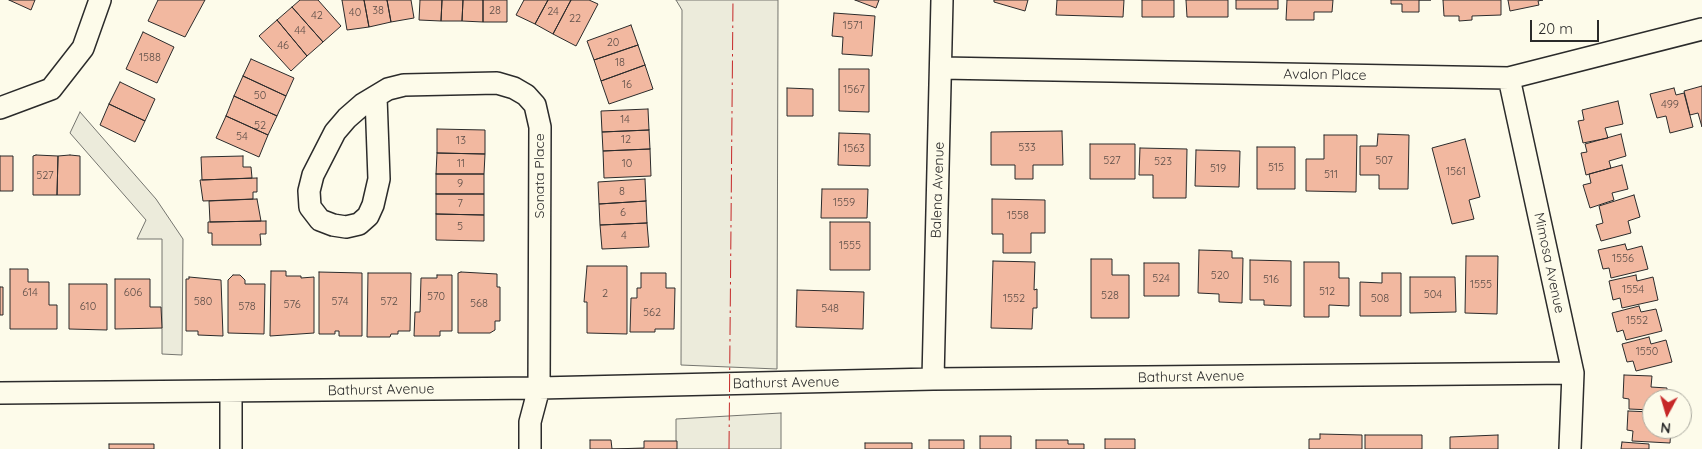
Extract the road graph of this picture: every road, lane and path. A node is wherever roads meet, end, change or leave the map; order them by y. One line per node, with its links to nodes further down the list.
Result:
1 (100, 0): 7 (street)
2 (942, 0): 4 (street, Balena Avenue)
3 (1702, 29): 5 (street, Avalon Place)
4 (941, 68): 5 (street, Avalon Place); 9 (street, Balena Avenue)
5 (1509, 78): 8 (street, Mimosa Avenue)
6 (376, 97): 6 (street, Sonata Place); 10 (street, Sonata Place)
7 (0, 108)
8 (1573, 374): 9 (street, Bathurst Avenue); 15 (street, Mimosa Avenue)
9 (933, 380): 10 (street, Bathurst Avenue)
10 (539, 388): 11 (street, Bathurst Avenue); 14 (street, Sonata Place)
11 (231, 392): 12 (street, Bathurst Avenue); 13 (street)
12 (0, 394)
13 (231, 449)
14 (530, 449)
15 (1570, 449)

